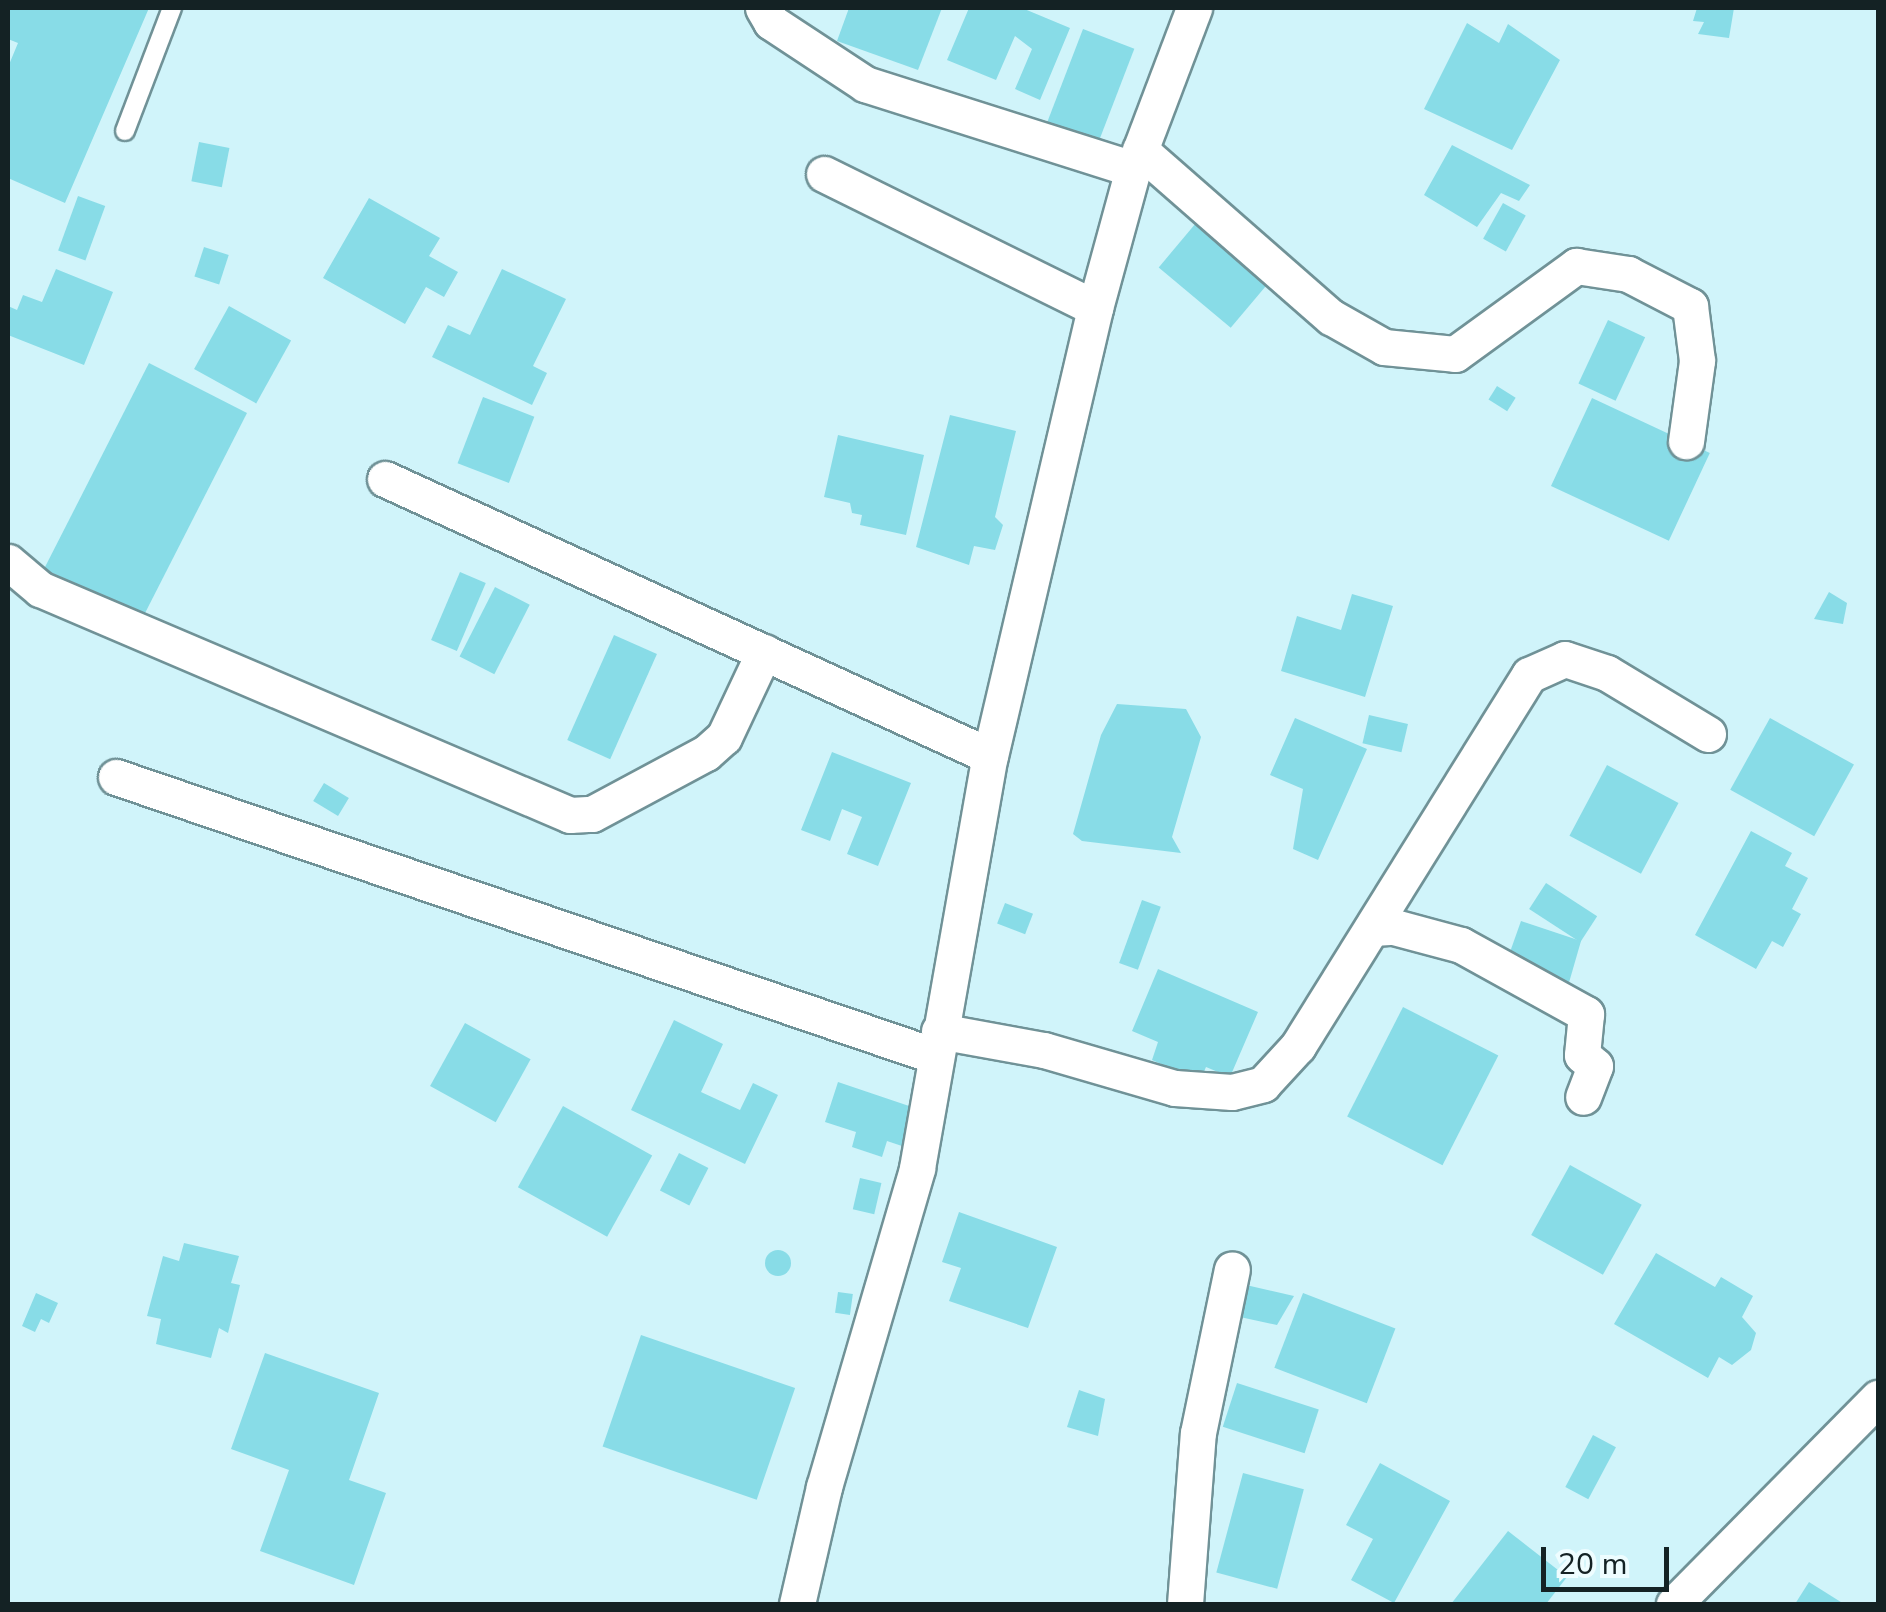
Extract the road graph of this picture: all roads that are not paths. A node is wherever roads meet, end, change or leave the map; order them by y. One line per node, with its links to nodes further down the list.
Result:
1 (172, 8): 4 (lane)
2 (763, 8): 5 (street)
3 (1194, 8): 5 (street)
4 (125, 130)
5 (1136, 159): 7 (street); 8 (street)
6 (824, 174): 7 (street)
7 (1095, 308): 13 (street)
8 (1686, 440)
9 (385, 480): 11 (street)
10 (8, 562): 11 (street)
11 (764, 652): 13 (street)
12 (1708, 734): 15 (street)
13 (990, 756): 16 (street)
14 (116, 776): 16 (street)
15 (1372, 928): 16 (street); 17 (street)
16 (937, 1044): 20 (street)
17 (1584, 1097)
18 (1232, 1269): 21 (street)
19 (1878, 1398): 22 (street)
20 (805, 1601)
21 (1185, 1604)
22 (1674, 1604)

